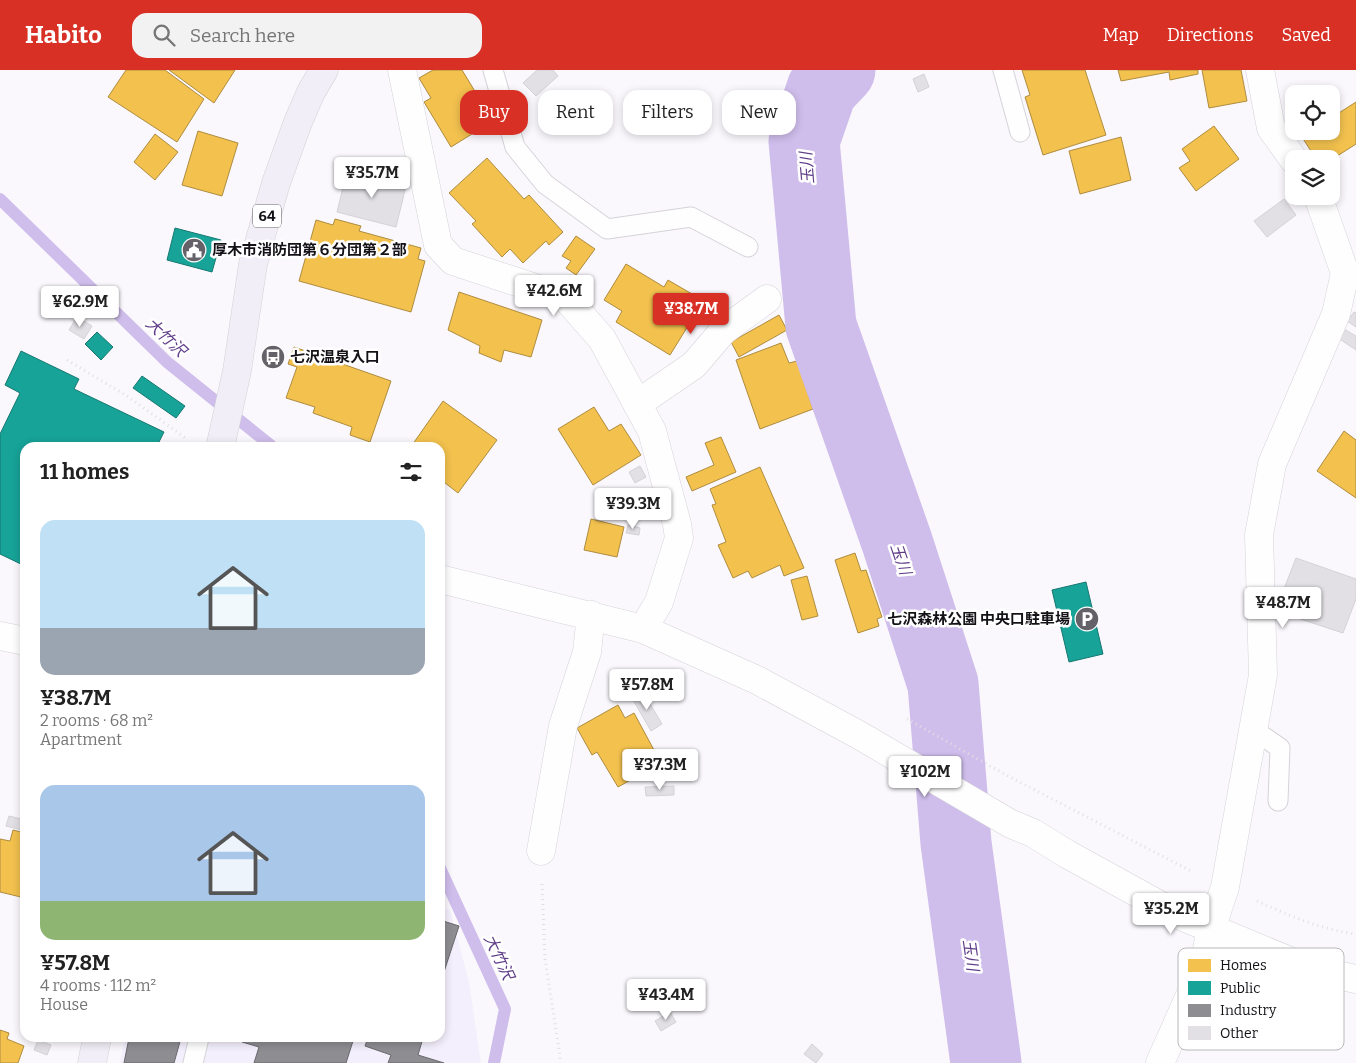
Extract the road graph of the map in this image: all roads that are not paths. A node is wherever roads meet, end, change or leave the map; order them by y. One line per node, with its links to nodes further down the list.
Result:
1 (324, 70): 12 (main road, 64)
2 (402, 70): 11 (street)
3 (493, 70): 9 (lane)
4 (1003, 70): 6 (lane)
5 (1260, 70): 7 (street)
6 (1020, 132)
7 (1287, 150)
8 (1321, 205): 18 (street)
9 (748, 247)
10 (767, 299): 11 (street)
11 (637, 404): 15 (street)
12 (222, 438)
13 (445, 580): 14 (street)
14 (591, 615): 15 (street); 20 (street)
15 (643, 630): 21 (street)
16 (0, 636): 17 (street)
17 (20, 640)
18 (1254, 730): 19 (lane); 21 (street)
19 (1278, 801)
20 (541, 851)
21 (1211, 929): 22 (street); 23 (street)
22 (1207, 948)
23 (1258, 948)
24 (1178, 1024): 29 (street)
25 (96, 1042): 27 (main road)
26 (198, 1042): 28 (lane)
27 (92, 1063)
28 (193, 1063)
29 (1160, 1063)

